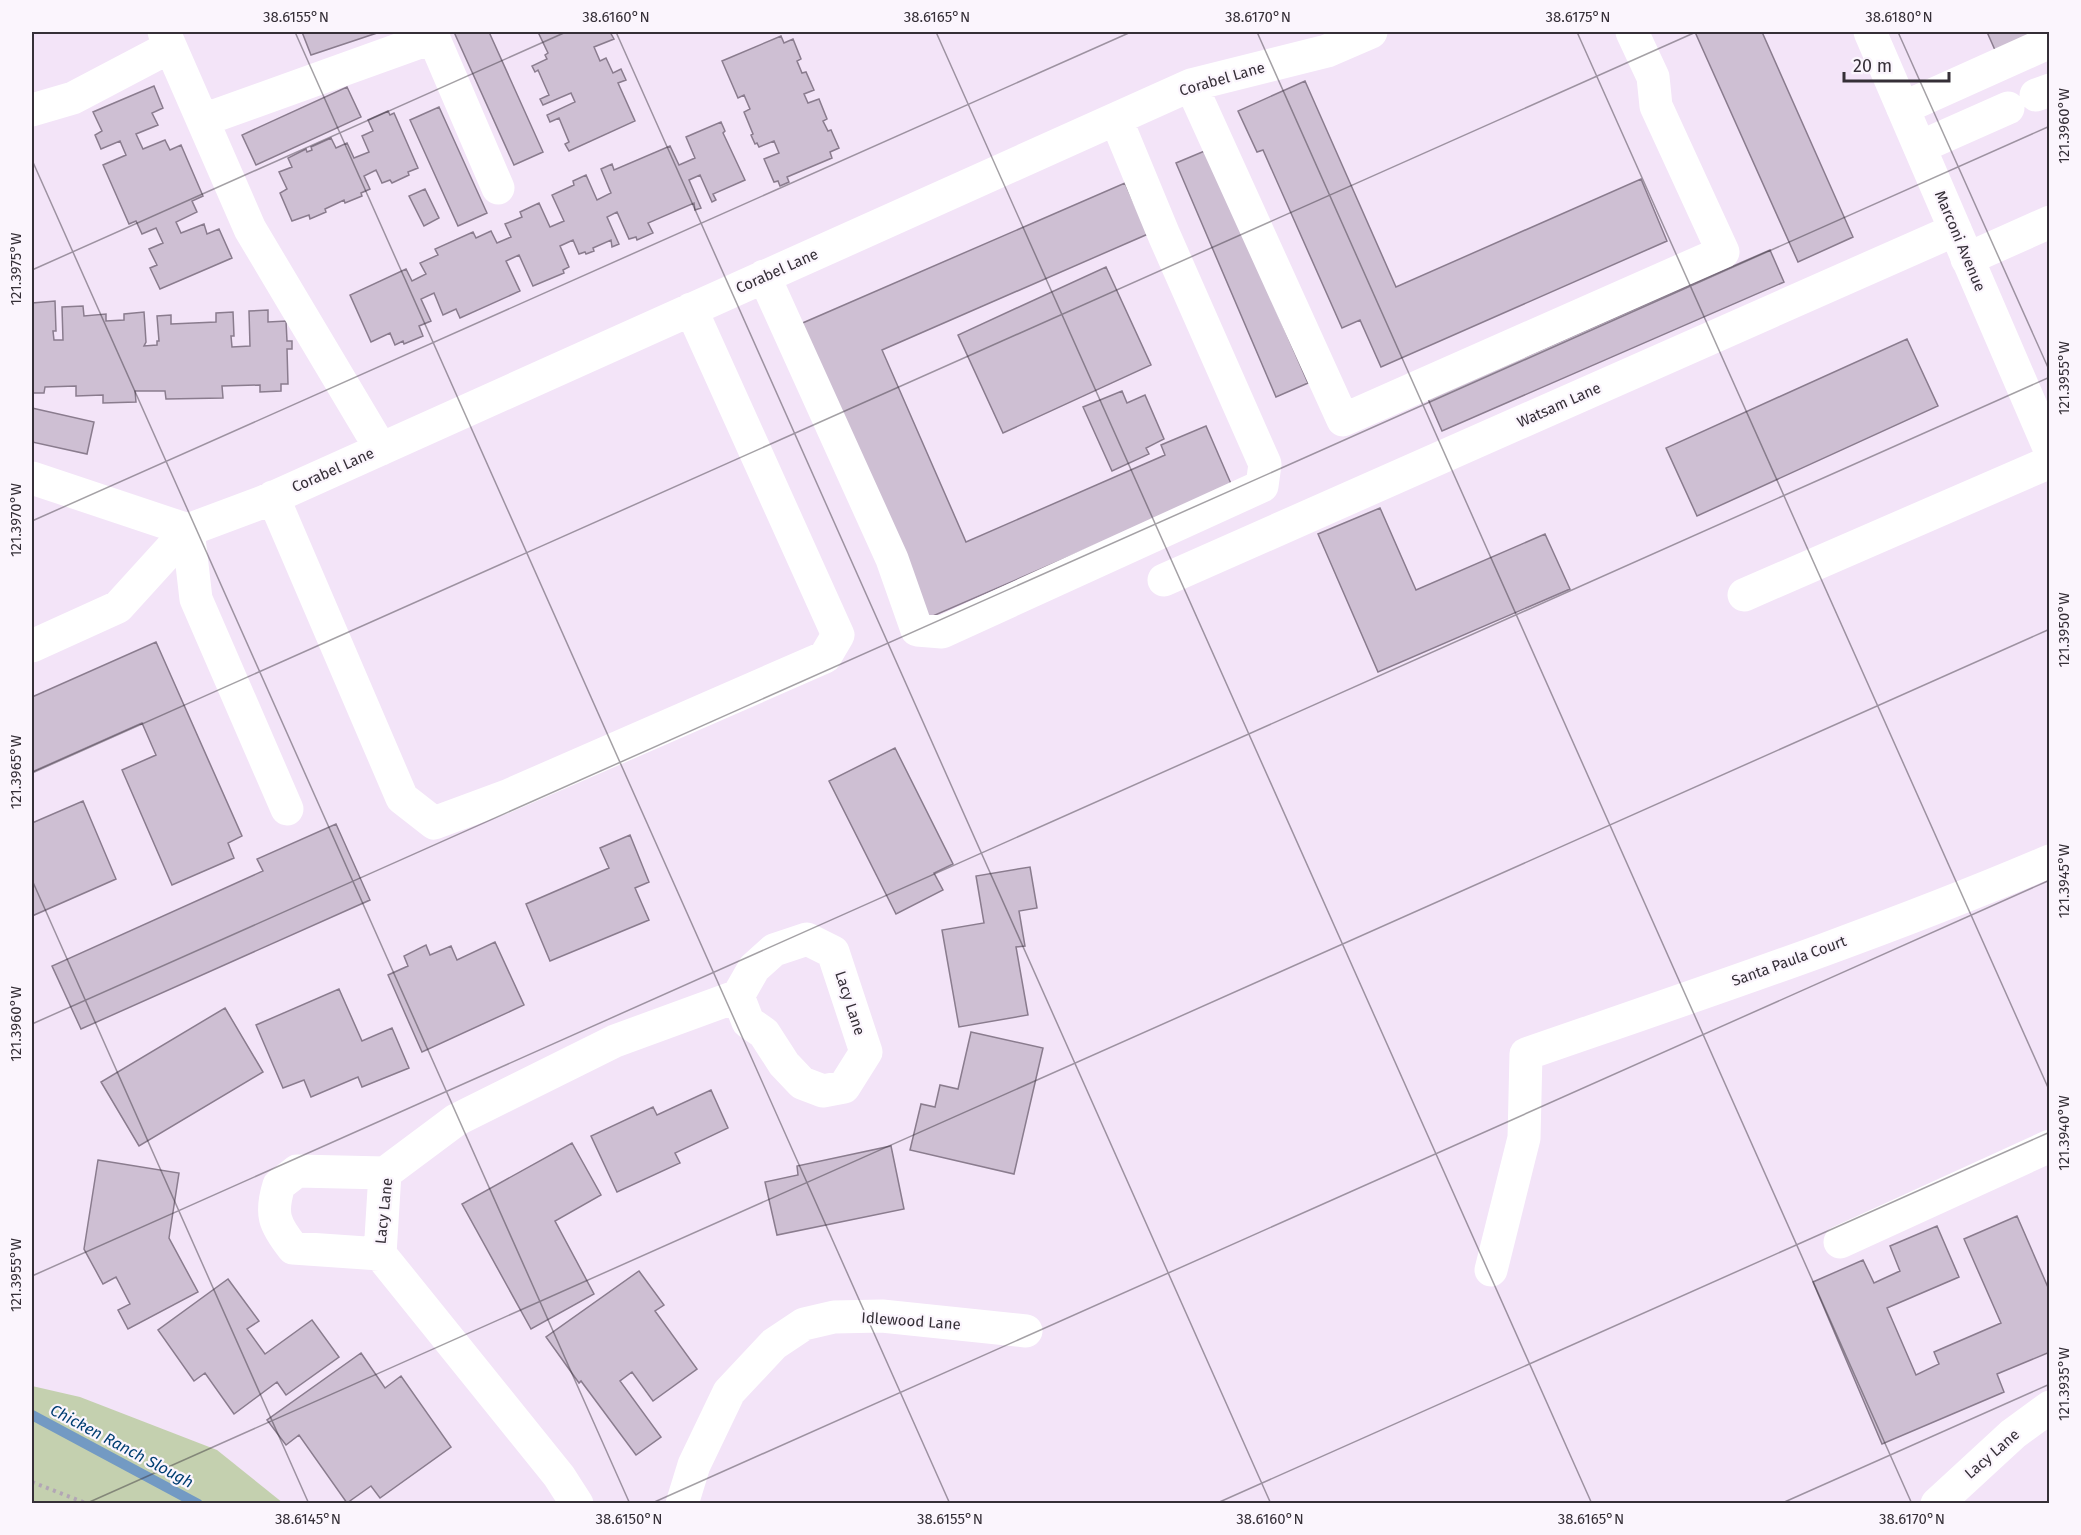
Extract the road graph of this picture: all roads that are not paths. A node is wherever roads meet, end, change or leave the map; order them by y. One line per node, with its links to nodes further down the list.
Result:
1 (1371, 32): 6 (street, Corabel Lane)
2 (1632, 32): 8 (street)
3 (1870, 32): 10 (street, Marconi Avenue)
4 (433, 34): 13 (street); 15 (street)
5 (167, 39): 11 (street); 13 (street)
6 (1322, 41): 8 (street, Corabel Lane)
7 (2049, 42): 10 (street)
8 (1191, 84): 12 (street, Corabel Lane)
9 (2031, 98): 14 (street)
10 (1902, 108): 14 (street, Marconi Avenue)
11 (32, 110)
12 (1116, 119): 18 (street, Corabel Lane); 18 (street)
13 (203, 120): 21 (street)
14 (1920, 147): 17 (street, Marconi Avenue)
15 (498, 188)
16 (2049, 222): 17 (street, Watsam Lane)
17 (1961, 244): 20 (street, Marconi Avenue); 25 (street, Watsam Lane)
18 (764, 276): 19 (street, Corabel Lane)
19 (691, 309): 21 (street, Corabel Lane); 23 (street)
20 (2048, 443): 26 (street)
21 (381, 449): 23 (street, Corabel Lane)
22 (32, 478): 24 (street)
23 (273, 497): 24 (street, Corabel Lane)
24 (188, 530): 27 (street); 28 (street)
25 (1164, 580)
26 (1743, 595)
27 (32, 646)
28 (287, 809)
29 (2049, 861): 35 (street, Santa Paula Court)
30 (738, 996): 30 (street, Lacy Lane); 32 (street, Lacy Lane)
31 (2049, 1146): 33 (street)
32 (386, 1173): 34 (street, Lacy Lane); 34 (street)
33 (1840, 1242)
34 (380, 1254): 38 (street, Lacy Lane)
35 (1491, 1270)
36 (1026, 1331): 39 (street, Idlewood Lane)
37 (2049, 1407): 40 (street, Lacy Lane)
38 (577, 1503)
39 (682, 1503)
40 (1937, 1503)

